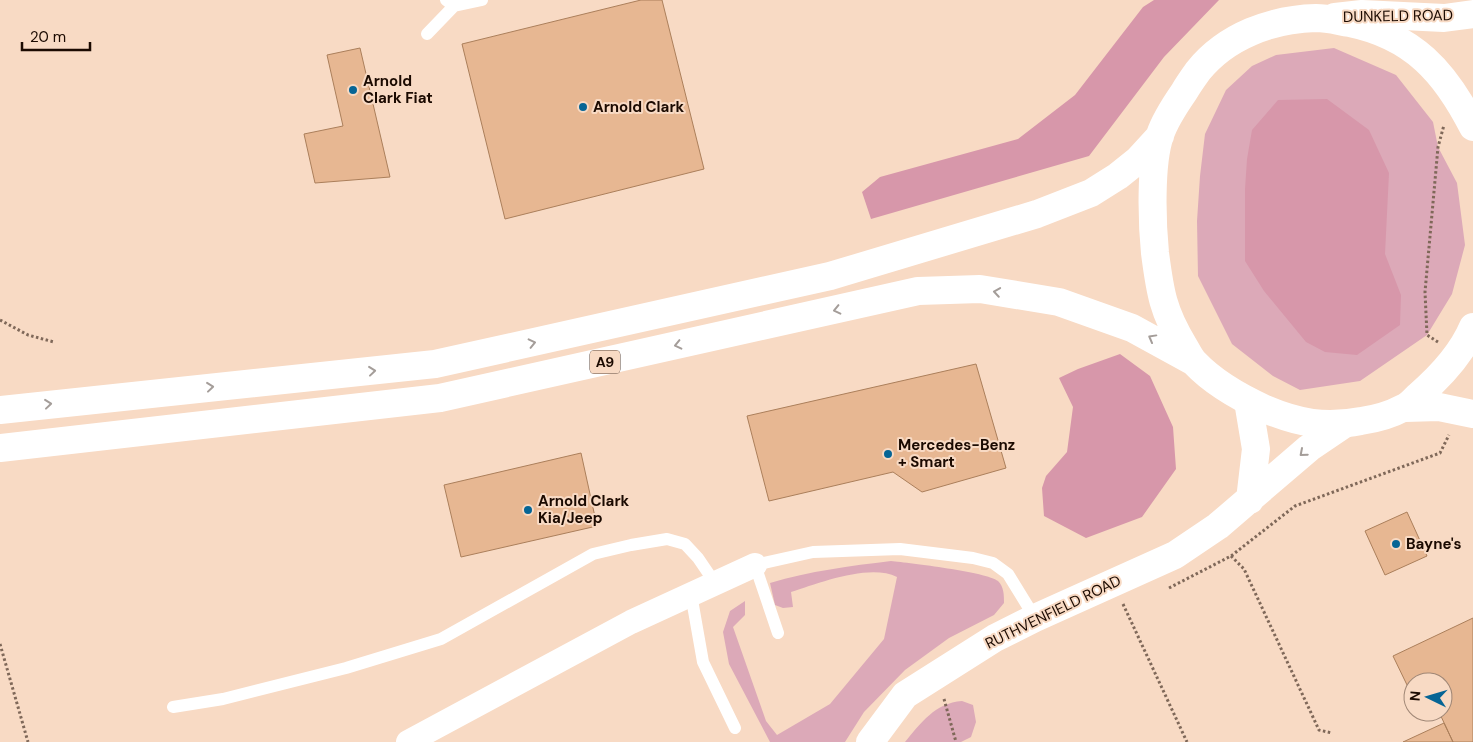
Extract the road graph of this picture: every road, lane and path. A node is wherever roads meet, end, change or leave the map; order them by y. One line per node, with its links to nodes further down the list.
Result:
1 (482, 0): 2 (lane)
2 (450, 3): 5 (lane)
3 (1473, 14): 4 (main road, DUNKELD ROAD)
4 (1324, 18): 6 (main road); 8 (main road)
5 (427, 34)
6 (1460, 102): 7 (main road); 12 (path)
7 (1473, 127)
8 (1160, 136): 13 (main road); 16 (main road, A9, one-way to 8)
9 (0, 320): 11 (path)
10 (1473, 327): 12 (main road)
11 (54, 342)
12 (1456, 355): 15 (main road)
13 (1194, 362): 14 (main road); 19 (main road, A9, one-way to 19)
14 (1248, 401): 18 (main road); 20 (main road)
15 (1404, 408): 17 (main road); 18 (main road)
16 (0, 410)
17 (1467, 412): 21 (path)
18 (1343, 425): 20 (main road, RUTHVENFIELD ROAD, one-way to 20)
19 (0, 448)
20 (1250, 500): 26 (main road, RUTHVENFIELD ROAD)
21 (1231, 556): 24 (path); 34 (path)
22 (755, 565): 23 (street); 28 (lane); 29 (lane)
23 (715, 583): 25 (street); 32 (lane)
24 (1166, 589)
25 (691, 594): 33 (lane); 36 (street)
26 (1120, 594): 27 (path); 28 (main road, RUTHVENFIELD ROAD); 39 (path)
27 (1132, 603)
28 (1035, 618): 31 (main road, RUTHVENFIELD ROAD)
29 (778, 633)
30 (0, 644): 35 (path)
31 (937, 675): 37 (main road, RUTHVENFIELD ROAD); 38 (path)
32 (172, 707)
33 (735, 728)
34 (1332, 733)
35 (28, 742)
36 (408, 742)
37 (870, 742)
38 (956, 742)
39 (1186, 742)

